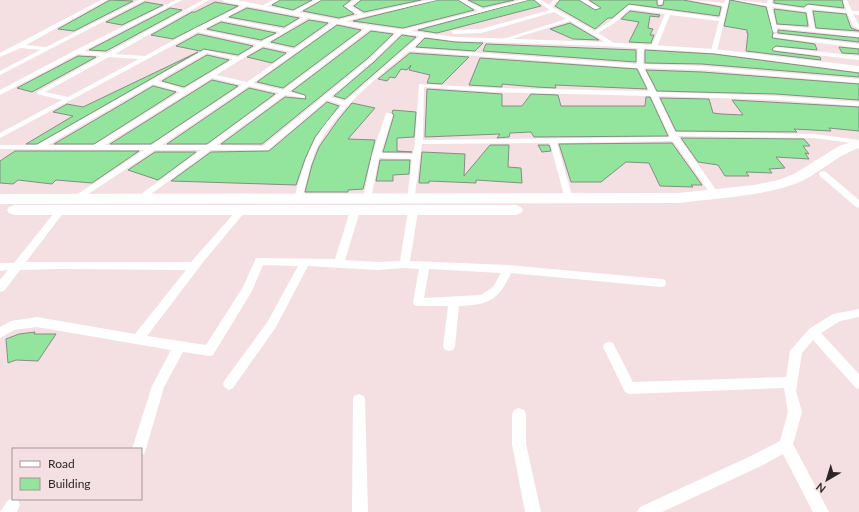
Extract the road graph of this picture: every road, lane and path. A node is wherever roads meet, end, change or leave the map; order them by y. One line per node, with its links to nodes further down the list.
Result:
1 (105, 0): 55 (street)
2 (143, 0): 59 (street)
3 (180, 0): 64 (street)
4 (207, 0): 66 (street)
5 (225, 0): 22 (street)
6 (277, 0): 23 (street)
7 (319, 0): 31 (street)
8 (358, 0): 35 (street)
9 (435, 0): 35 (street)
10 (461, 0): 29 (street)
11 (526, 0): 29 (street)
12 (537, 0): 24 (street)
13 (557, 0): 24 (street)
14 (582, 0): 26 (street)
15 (629, 0): 25 (street)
16 (693, 0): 20 (street)
17 (736, 0): 21 (street)
18 (807, 0): 27 (street)
19 (845, 1): 30 (street)
20 (726, 2): 38 (street)
21 (769, 2): 27 (street); 40 (street)
22 (247, 4): 23 (street); 36 (street)
23 (262, 7): 31 (street)
24 (549, 7): 28 (street)
25 (629, 7): 32 (street); 48 (street)
26 (597, 8)
27 (809, 9): 30 (street); 44 (street)
28 (555, 10): 37 (street); 47 (street)
29 (482, 11): 46 (street)
30 (849, 12): 33 (street); 41 (street)
31 (293, 13): 34 (street)
32 (668, 13): 38 (street); 58 (street)
33 (859, 13)
34 (308, 16): 39 (street); 45 (street)
35 (363, 16): 39 (street)
36 (219, 18): 43 (street); 45 (street)
37 (571, 19): 48 (street); 52 (street)
38 (722, 20): 63 (street)
39 (336, 22): 42 (street); 62 (street)
40 (774, 26): 44 (street); 51 (street)
41 (859, 26)
42 (369, 28): 46 (street); 79 (street)
43 (196, 30): 53 (street); 67 (street)
44 (813, 30): 50 (street)
45 (285, 31): 53 (street)
46 (400, 32): 49 (street); 83 (street)
47 (454, 32)
48 (595, 33): 54 (street)
49 (423, 35): 52 (street); 60 (street)
50 (859, 35)
51 (775, 36): 57 (street); 61 (street)
52 (500, 40): 54 (street)
53 (262, 44): 62 (street); 69 (street)
54 (612, 44): 56 (street)
55 (20, 46): 59 (street); 65 (street)
56 (640, 46): 58 (street); 71 (street)
57 (859, 46)
58 (654, 47): 63 (street)
59 (47, 49): 73 (street)
60 (409, 49): 71 (street); 85 (street)
61 (776, 49): 68 (street); 70 (street)
62 (295, 51): 77 (street)
63 (714, 51): 70 (street)
64 (76, 52): 66 (street); 80 (street)
65 (0, 56)
66 (106, 56): 67 (street); 84 (street)
67 (146, 58): 84 (street)
68 (859, 58)
69 (240, 59): 74 (street); 76 (street)
70 (777, 59): 72 (street)
71 (640, 66): 75 (street); 81 (street)
72 (859, 69)
73 (0, 72)
74 (212, 76): 77 (street); 78 (street)
75 (859, 81)
76 (153, 82): 78 (street); 94 (street)
77 (248, 84): 79 (street); 96 (street)
78 (186, 92): 95 (street)
79 (284, 92): 82 (street); 97 (street)
80 (0, 93)
81 (652, 94): 86 (street); 89 (street); 91 (street)
82 (303, 97)
83 (327, 98): 85 (street); 97 (street)
84 (68, 99): 88 (street)
85 (347, 104): 108 (street)
86 (859, 104)
87 (389, 115): 99 (street)
88 (0, 136)
89 (673, 137): 90 (street); 92 (street); 103 (street)
90 (552, 141): 91 (street); 110 (street)
91 (419, 142): 100 (street)
92 (859, 143): 103 (main road)
93 (0, 147): 94 (street)
94 (39, 147): 95 (street)
95 (95, 148): 96 (street)
96 (152, 148): 97 (street); 106 (street)
97 (210, 148): 107 (street)
98 (859, 152): 101 (main road)
99 (376, 155): 100 (street); 109 (street)
100 (416, 157): 111 (street)
101 (823, 174): 102 (street); 111 (main road)
102 (840, 189): 104 (street); 112 (street)
103 (715, 194): 110 (main road)
104 (859, 198)
105 (0, 199): 106 (main road)
106 (76, 199): 107 (main road)
107 (140, 199): 108 (main road)
108 (298, 199): 109 (main road)
109 (367, 199): 111 (main road)
110 (568, 199): 111 (main road)
111 (412, 205): 116 (main road); 119 (street)
112 (859, 205)
113 (0, 210): 114 (main road)
114 (61, 210): 115 (main road); 121 (street)
115 (240, 211): 116 (main road); 122 (street)
116 (355, 211): 118 (street)
117 (304, 263): 118 (street); 133 (street); 137 (street)
118 (338, 264): 119 (street)
119 (404, 264): 120 (street)
120 (425, 265): 124 (street); 127 (street)
121 (18, 266): 122 (street); 123 (street); 126 (street)
122 (194, 266): 131 (street)
123 (0, 267)
124 (508, 269): 125 (street); 127 (street)
125 (661, 283)
126 (0, 288)
127 (454, 301): 132 (street)
128 (859, 313): 129 (street)
129 (813, 332): 135 (street); 136 (street)
130 (0, 333): 131 (street)
131 (137, 339): 133 (street)
132 (449, 346)
133 (179, 347): 141 (street)
134 (609, 348): 135 (street)
135 (791, 382): 140 (street)
136 (859, 383)
137 (229, 384)
138 (359, 400): 142 (street)
139 (520, 414): 143 (street)
140 (786, 445): 144 (street); 145 (street)
141 (139, 448)
142 (360, 512)
143 (533, 512)
144 (645, 512)
145 (821, 512)

